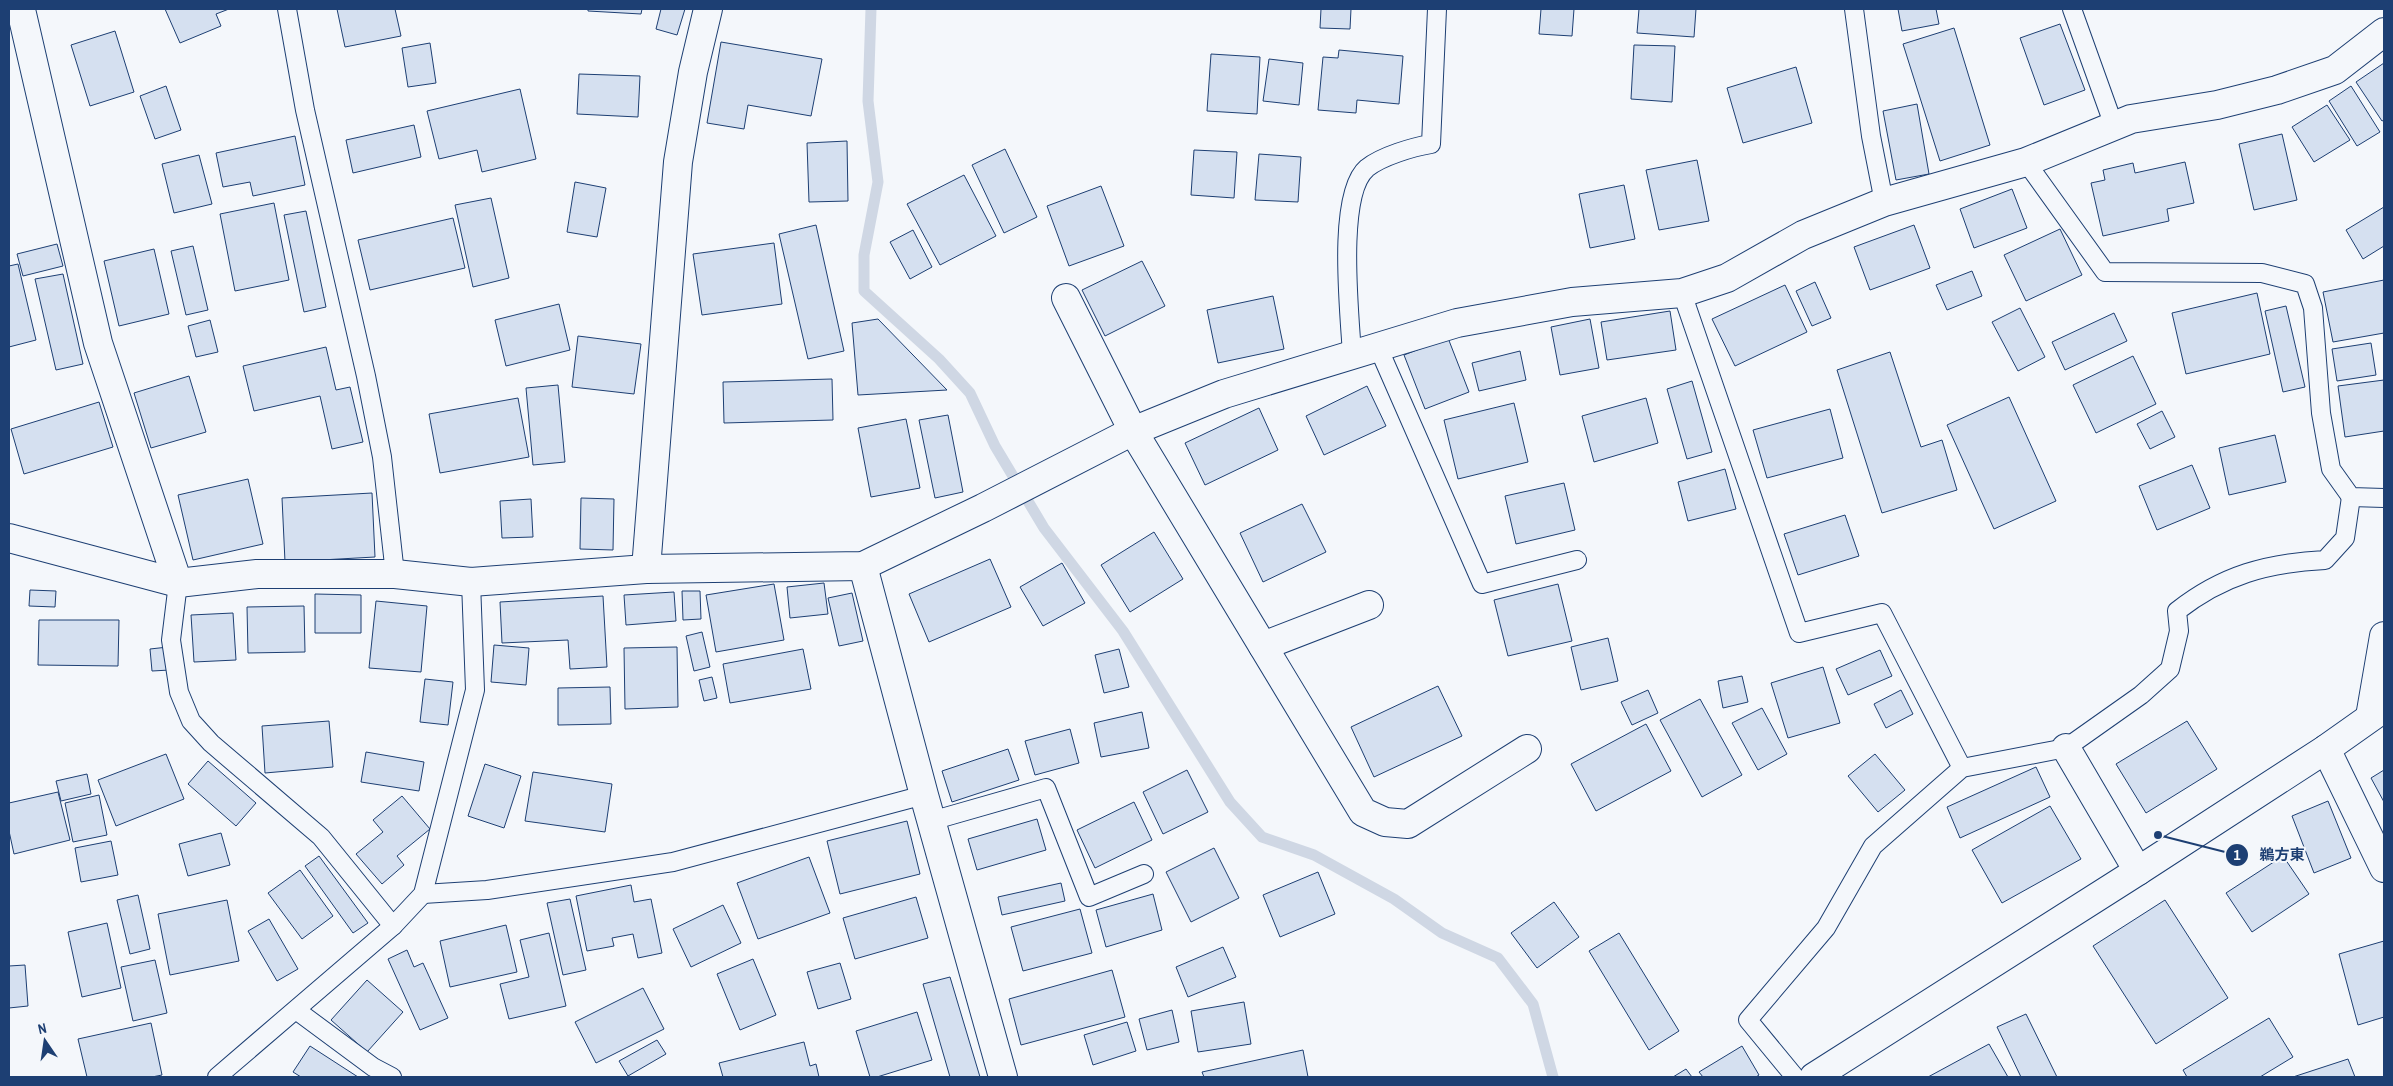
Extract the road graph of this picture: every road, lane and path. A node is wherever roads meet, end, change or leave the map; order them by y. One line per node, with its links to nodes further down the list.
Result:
1 (18, 9): 24 (street)
2 (287, 9): 22 (lane)
3 (708, 9): 21 (street)
4 (1437, 9): 14 (lane)
5 (1854, 9): 10 (lane)
6 (2072, 9): 8 (lane)
7 (2384, 32): 8 (street)
8 (2114, 126): 9 (street)
9 (2026, 162): 10 (street); 16 (lane)
10 (1884, 202): 11 (street)
11 (1682, 293): 13 (street); 32 (lane)
12 (1066, 298): 15 (street)
13 (1378, 347): 14 (street); 19 (lane)
14 (1352, 355): 15 (street)
15 (1133, 431): 20 (street); 27 (street)
16 (2351, 497): 17 (lane); 29 (lane)
17 (2384, 498)
18 (9, 538): 24 (street)
19 (1577, 560)
20 (863, 566): 21 (street); 33 (street)
21 (646, 569): 23 (street)
22 (395, 574): 23 (street); 24 (street)
23 (471, 582): 38 (lane)
24 (178, 583): 39 (lane)
25 (1369, 605): 27 (street)
26 (2384, 636): 28 (street)
27 (1263, 646): 31 (street)
28 (2377, 712): 30 (street)
29 (2066, 748): 32 (lane); 36 (street)
30 (2326, 748): 35 (street); 36 (street)
31 (1527, 749)
32 (1962, 768): 44 (lane)
33 (924, 795): 34 (street); 38 (lane)
34 (931, 820): 37 (lane); 43 (street)
35 (2384, 868)
36 (2138, 871): 45 (street)
37 (1144, 874)
38 (423, 894): 39 (lane)
39 (393, 926): 40 (lane)
40 (296, 1010): 41 (lane); 42 (lane)
41 (217, 1077)
42 (392, 1077)
43 (1003, 1077)
44 (1795, 1077)
45 (1814, 1077)

